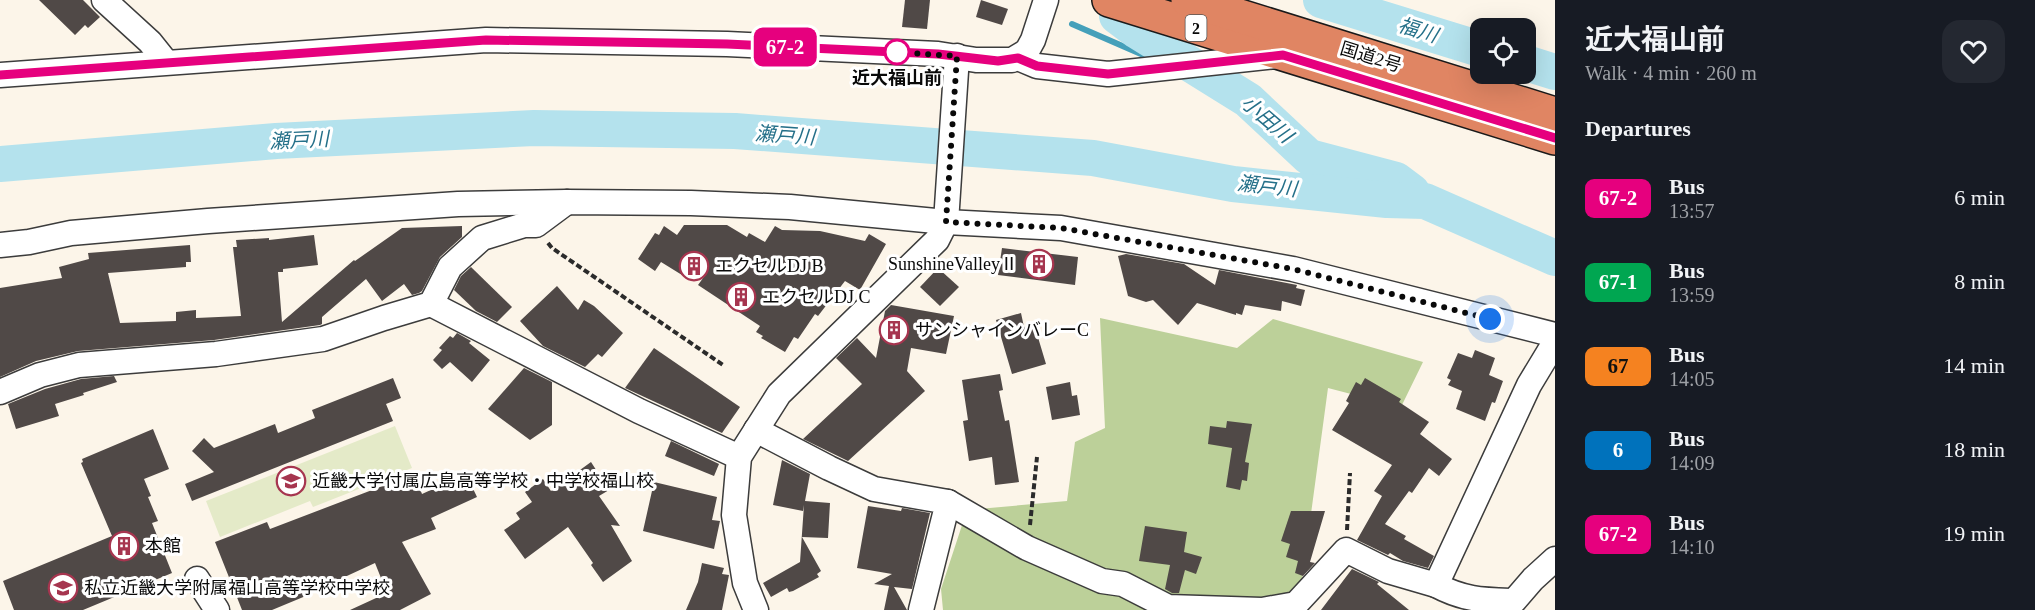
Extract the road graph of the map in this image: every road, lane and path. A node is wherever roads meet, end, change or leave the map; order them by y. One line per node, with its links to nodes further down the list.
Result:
1 (104, 0): 7 (street)
2 (1046, 0): 6 (street)
3 (1109, 0): 5 (highway, 国道2号 / 2)
4 (1188, 0): 10 (highway, 国道2号 / 2)
5 (1283, 55): 6 (street); 11 (highway, 国道2号 / 2)
6 (1018, 58): 8 (street)
7 (166, 62): 8 (street); 9 (street)
8 (956, 67): 13 (street)
9 (2, 74)
10 (1555, 114)
11 (1555, 138)
12 (567, 202): 13 (street); 14 (street); 15 (street)
13 (946, 217): 17 (street); 21 (street)
14 (536, 225): 16 (street); 19 (path)
15 (0, 245)
16 (430, 304): 20 (street); 22 (street)
17 (1555, 335)
18 (1555, 342): 30 (street)
19 (723, 365)
20 (0, 392)
21 (756, 430): 22 (street); 25 (street)
22 (739, 457): 33 (street)
23 (1037, 457): 26 (path)
24 (1350, 473): 27 (path)
25 (948, 502): 26 (street); 34 (street)
26 (1027, 548): 27 (street)
27 (1346, 550): 30 (street)
28 (1555, 559): 31 (street)
29 (197, 579): 32 (street)
30 (1436, 585): 31 (street)
31 (1518, 605)
32 (217, 610)
33 (756, 610)
34 (921, 610)

